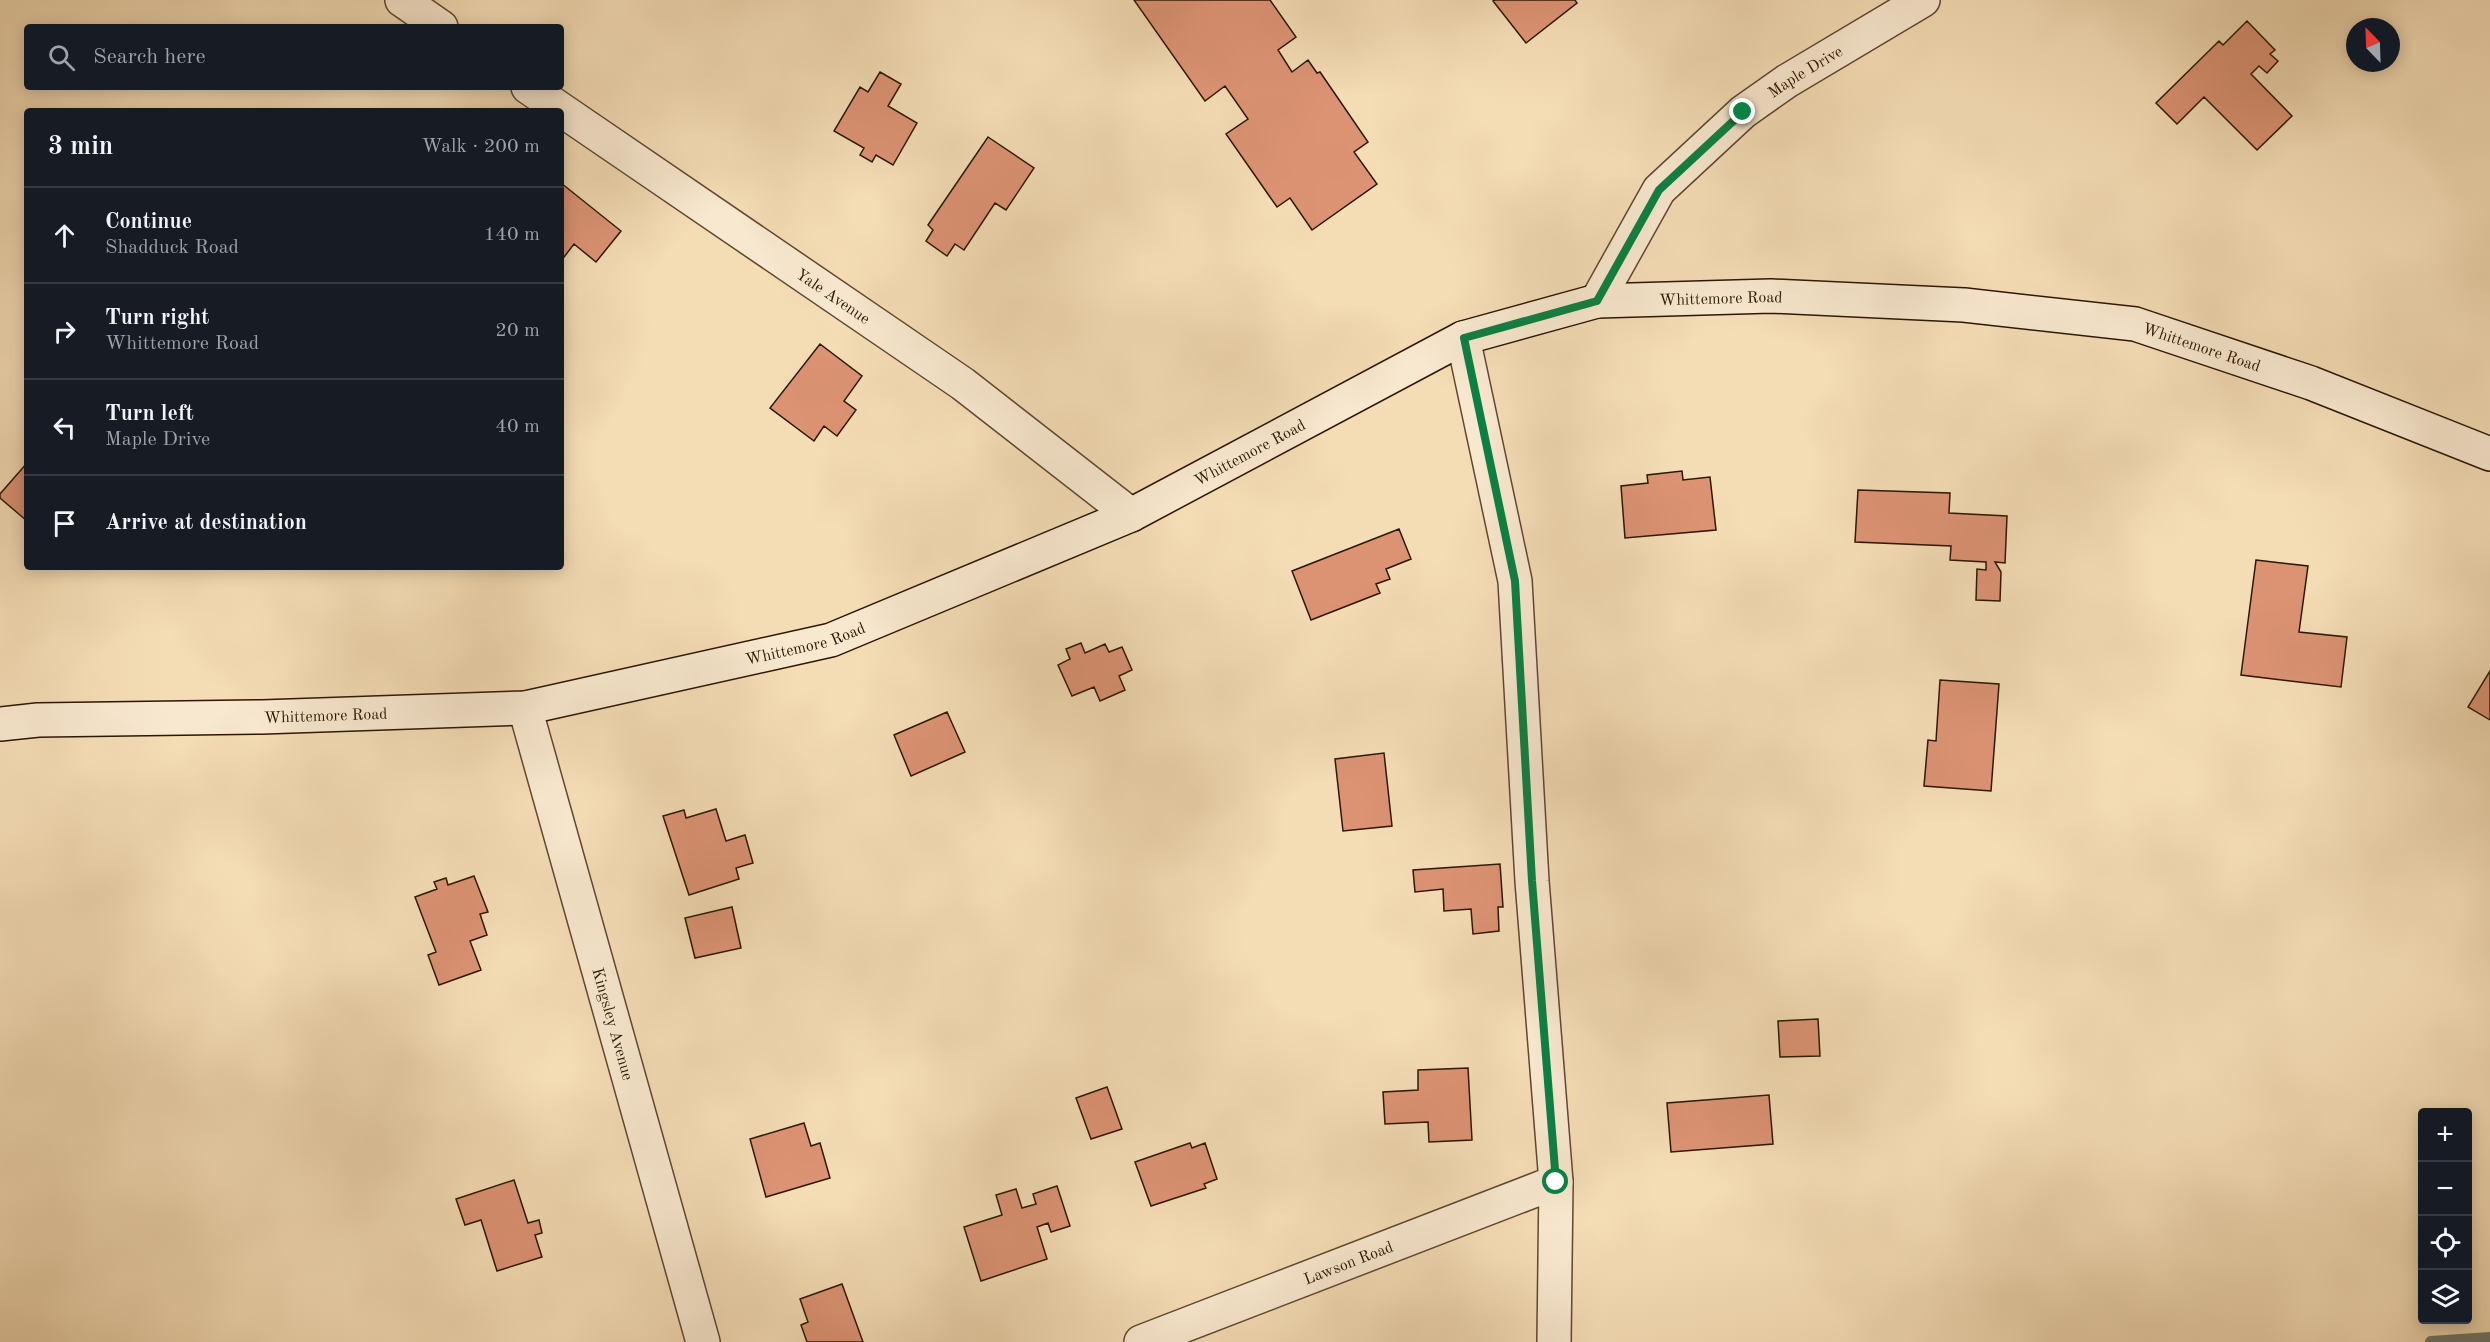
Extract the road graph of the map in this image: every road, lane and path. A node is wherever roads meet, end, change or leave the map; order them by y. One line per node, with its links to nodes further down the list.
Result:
1 (402, 0): 3 (street)
2 (1923, 0): 7 (street, Maple Drive)
3 (437, 24)
4 (532, 90): 5 (street, Yale Avenue)
5 (559, 108)
6 (564, 112): 10 (street, Yale Avenue)
7 (1597, 301): 8 (street, Whittemore Road); 9 (street, Whittemore Road)
8 (1464, 338): 10 (street, Whittemore Road); 13 (street)
9 (2490, 454)
10 (1131, 515): 11 (street, Whittemore Road)
11 (525, 708): 12 (street, Whittemore Road); 14 (street, Kingsley Avenue)
12 (0, 724)
13 (1556, 1182): 15 (street, Lawson Road); 16 (street)
14 (703, 1342)
15 (1141, 1342)
16 (1554, 1342)

